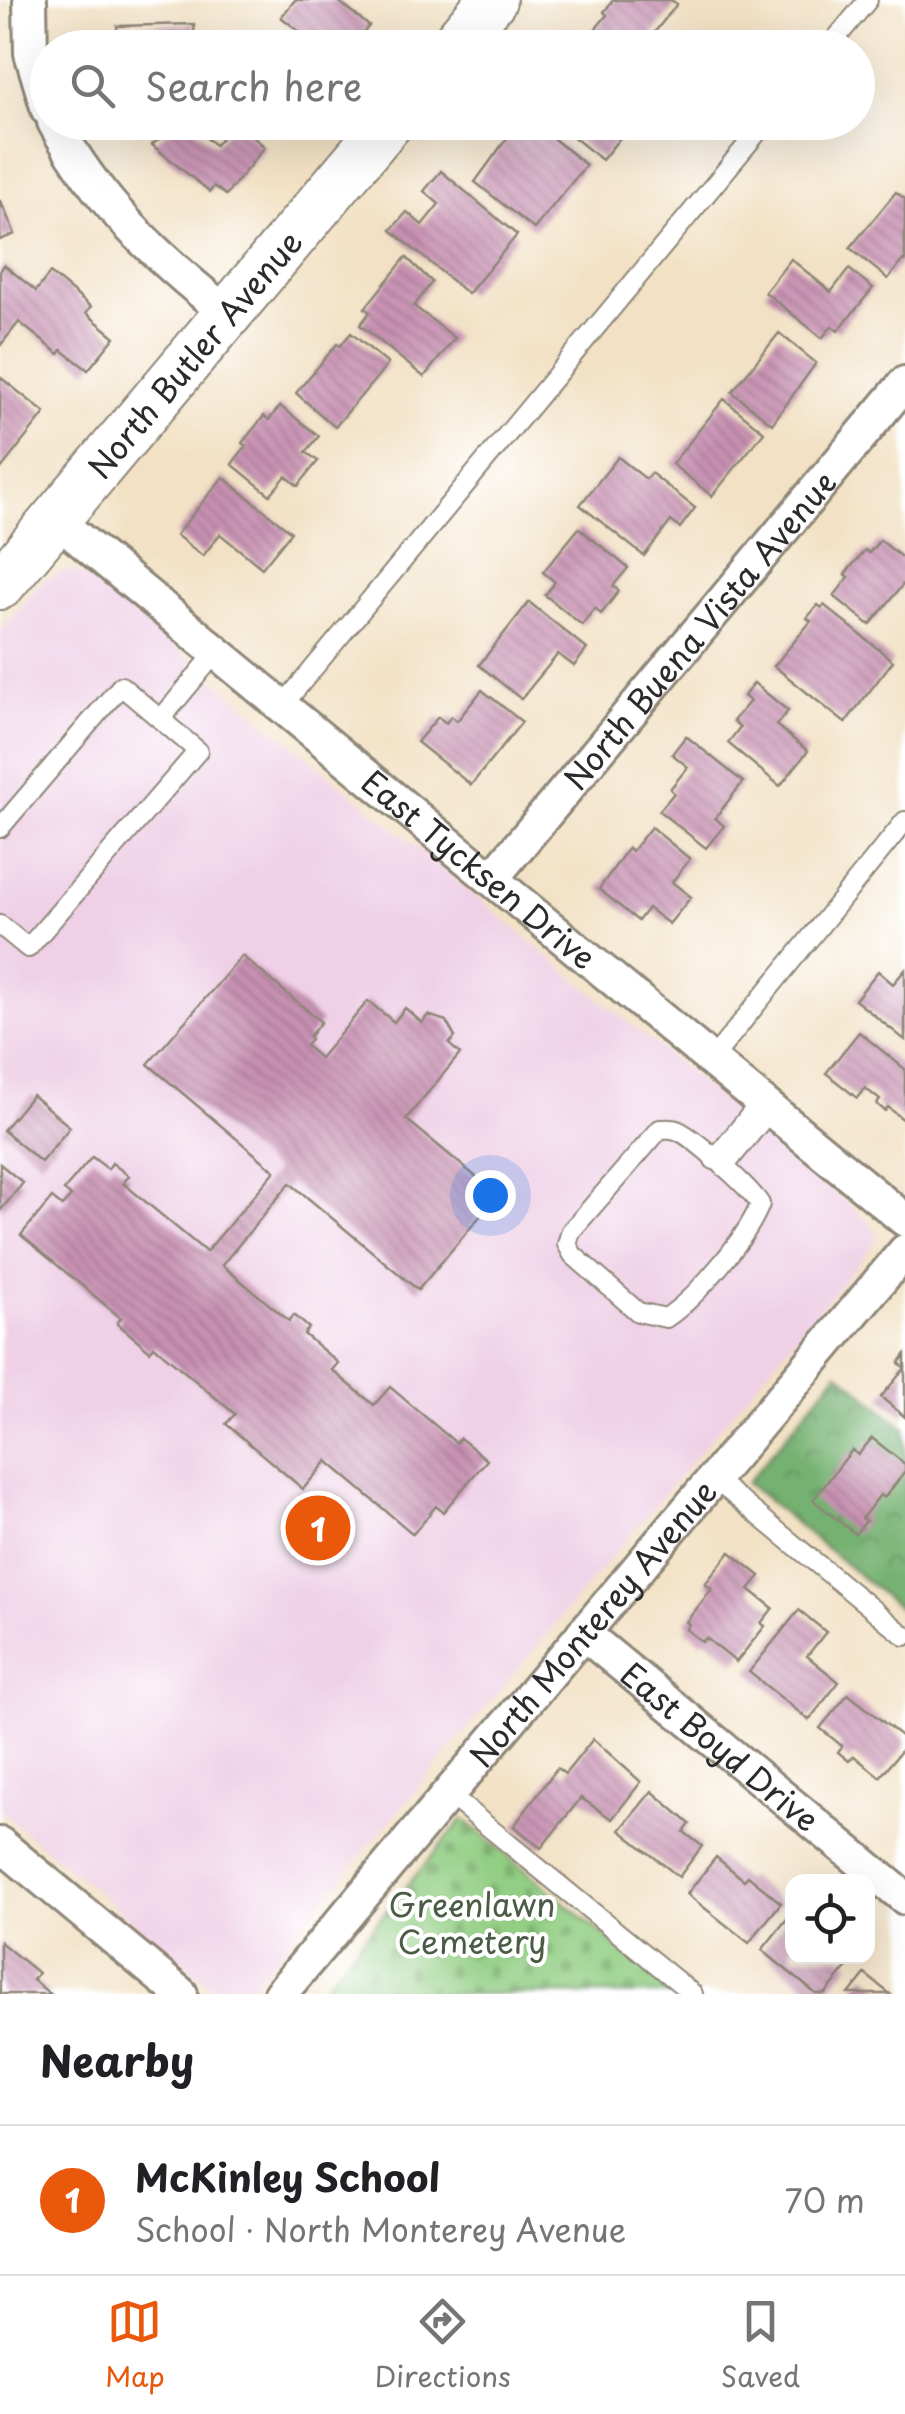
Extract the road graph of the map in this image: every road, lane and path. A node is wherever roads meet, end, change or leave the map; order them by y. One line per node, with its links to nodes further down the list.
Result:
1 (30, 0): 4 (street)
2 (492, 0): 5 (main road)
3 (868, 0): 6 (lane)
4 (31, 30)
5 (467, 30)
6 (843, 30)
7 (64, 140): 10 (street)
8 (374, 140): 10 (main road, North Butler Avenue)
9 (751, 140): 15 (lane)
10 (228, 314): 12 (main road, North Butler Avenue)
11 (905, 383): 19 (street, North Buena Vista Avenue)
12 (55, 519): 13 (main road, North Butler Avenue); 14 (street, East Tycksen Drive)
13 (0, 586)
14 (217, 651): 15 (street, East Tycksen Drive); 16 (lane)
15 (283, 705): 19 (street, East Tycksen Drive)
16 (161, 719): 18 (lane); 20 (lane)
17 (905, 821): 21 (lane)
18 (0, 828)
19 (492, 876): 21 (street, East Tycksen Drive)
20 (0, 925)
21 (712, 1059): 22 (street, East Tycksen Drive)
22 (766, 1105): 23 (lane); 24 (street, East Tycksen Drive)
23 (719, 1164): 23 (lane)
24 (905, 1220)
25 (905, 1251): 26 (street, North Monterey Avenue)
26 (713, 1478): 27 (street, North Monterey Avenue); 28 (lane)
27 (583, 1633): 29 (street, North Monterey Avenue); 31 (street, East Boyd Drive)
28 (905, 1636)
29 (448, 1794): 33 (street, North Monterey Avenue); 34 (lane)
30 (0, 1844): 32 (street)
31 (905, 1898)
32 (181, 1994)
33 (280, 1994)
34 (693, 1994)

